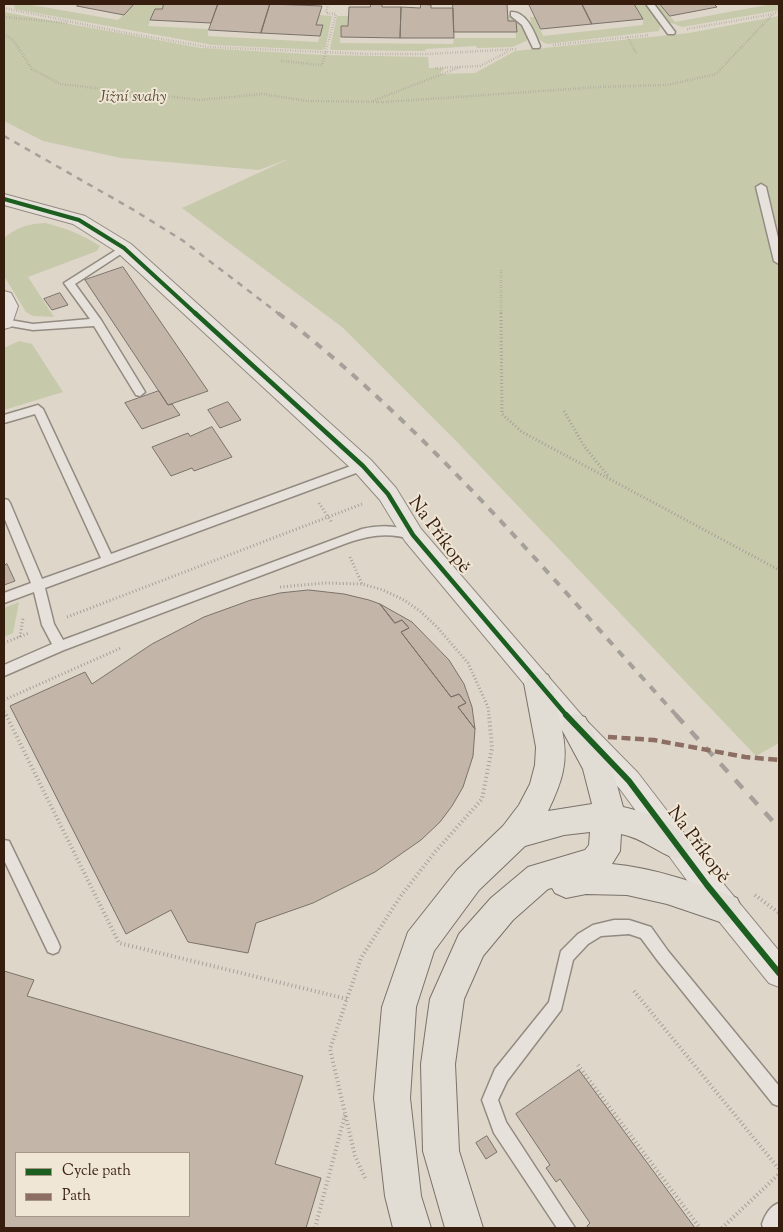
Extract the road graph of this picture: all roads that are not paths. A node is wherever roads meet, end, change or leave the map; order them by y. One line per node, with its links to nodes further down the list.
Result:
1 (650, 4): 3 (lane)
2 (514, 14): 4 (lane)
3 (672, 32)
4 (536, 46)
5 (761, 187): 7 (lane)
6 (7, 203): 8 (street, Na Příkopě)
7 (776, 232): 9 (lane)
8 (124, 248): 12 (lane); 15 (street, Na Příkopě)
9 (779, 260)
10 (4, 297): 11 (street)
11 (4, 322): 12 (lane)
12 (97, 322): 13 (lane)
13 (140, 392)
14 (4, 420): 18 (lane)
15 (362, 466): 17 (street, Na Příkopě); 18 (lane)
16 (4, 503): 19 (lane)
17 (413, 535): 21 (lane); 23 (street, Na Příkopě)
18 (108, 560): 19 (lane)
19 (38, 585): 20 (lane); 21 (lane)
20 (4, 598)
21 (60, 646): 22 (lane)
22 (4, 671)
23 (538, 683): 24 (street, Na Příkopě); 26 (main road)
24 (575, 726): 25 (main road); 27 (street, Na Příkopě)
25 (608, 818): 26 (main road); 27 (main road); 29 (main road)
26 (514, 836): 35 (main road)
27 (676, 845): 30 (street, Na Příkopě)
28 (4, 846): 31 (lane)
29 (543, 884): 30 (main road); 36 (main road)
30 (726, 909): 32 (street, Na Příkopě)
31 (52, 946)
32 (779, 973)
33 (779, 1098): 37 (lane)
34 (779, 1211): 38 (lane)
35 (412, 1228)
36 (464, 1228)
37 (567, 1228)
38 (774, 1228)

